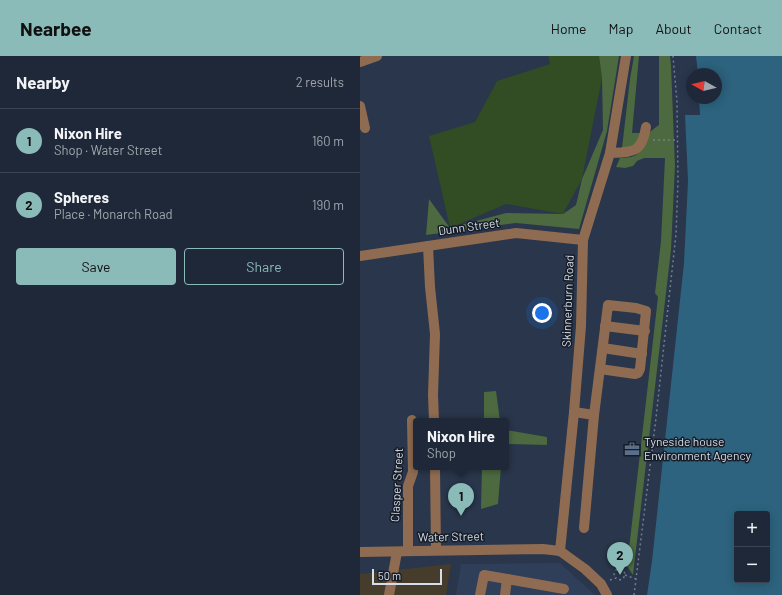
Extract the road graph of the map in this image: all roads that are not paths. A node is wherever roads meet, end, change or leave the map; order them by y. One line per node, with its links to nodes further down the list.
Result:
1 (377, 56): 3 (street)
2 (626, 56): 7 (street, Skinnerburn Road)
3 (360, 62)
4 (360, 106): 6 (street)
5 (646, 127): 7 (street)
6 (365, 128)
7 (610, 153): 8 (street, Skinnerburn Road)
8 (583, 240): 9 (street, Dunn Street); 16 (street, Skinnerburn Road)
9 (428, 246): 10 (street, Dunn Street); 18 (street)
10 (360, 256)
11 (605, 326): 12 (street); 12 (street); 13 (street)
12 (645, 331): 14 (street)
13 (602, 348): 14 (street); 15 (street)
14 (642, 354): 15 (street)
15 (600, 369): 17 (street)
16 (574, 412): 17 (street); 24 (street, Skinnerburn Road)
17 (594, 415): 21 (street)
18 (434, 418)
19 (412, 420): 23 (street, Clasper Street)
20 (435, 470): 22 (street)
21 (584, 528)
22 (436, 550): 23 (street, Water Street); 24 (street, Water Street)
23 (403, 551): 25 (street, Water Street); 28 (street, Clasper Street)
24 (560, 551): 31 (street)
25 (360, 552)
26 (507, 579): 27 (street); 29 (street); 30 (street)
27 (564, 589)
28 (389, 595)
29 (480, 595)
30 (505, 595)
31 (607, 595)

